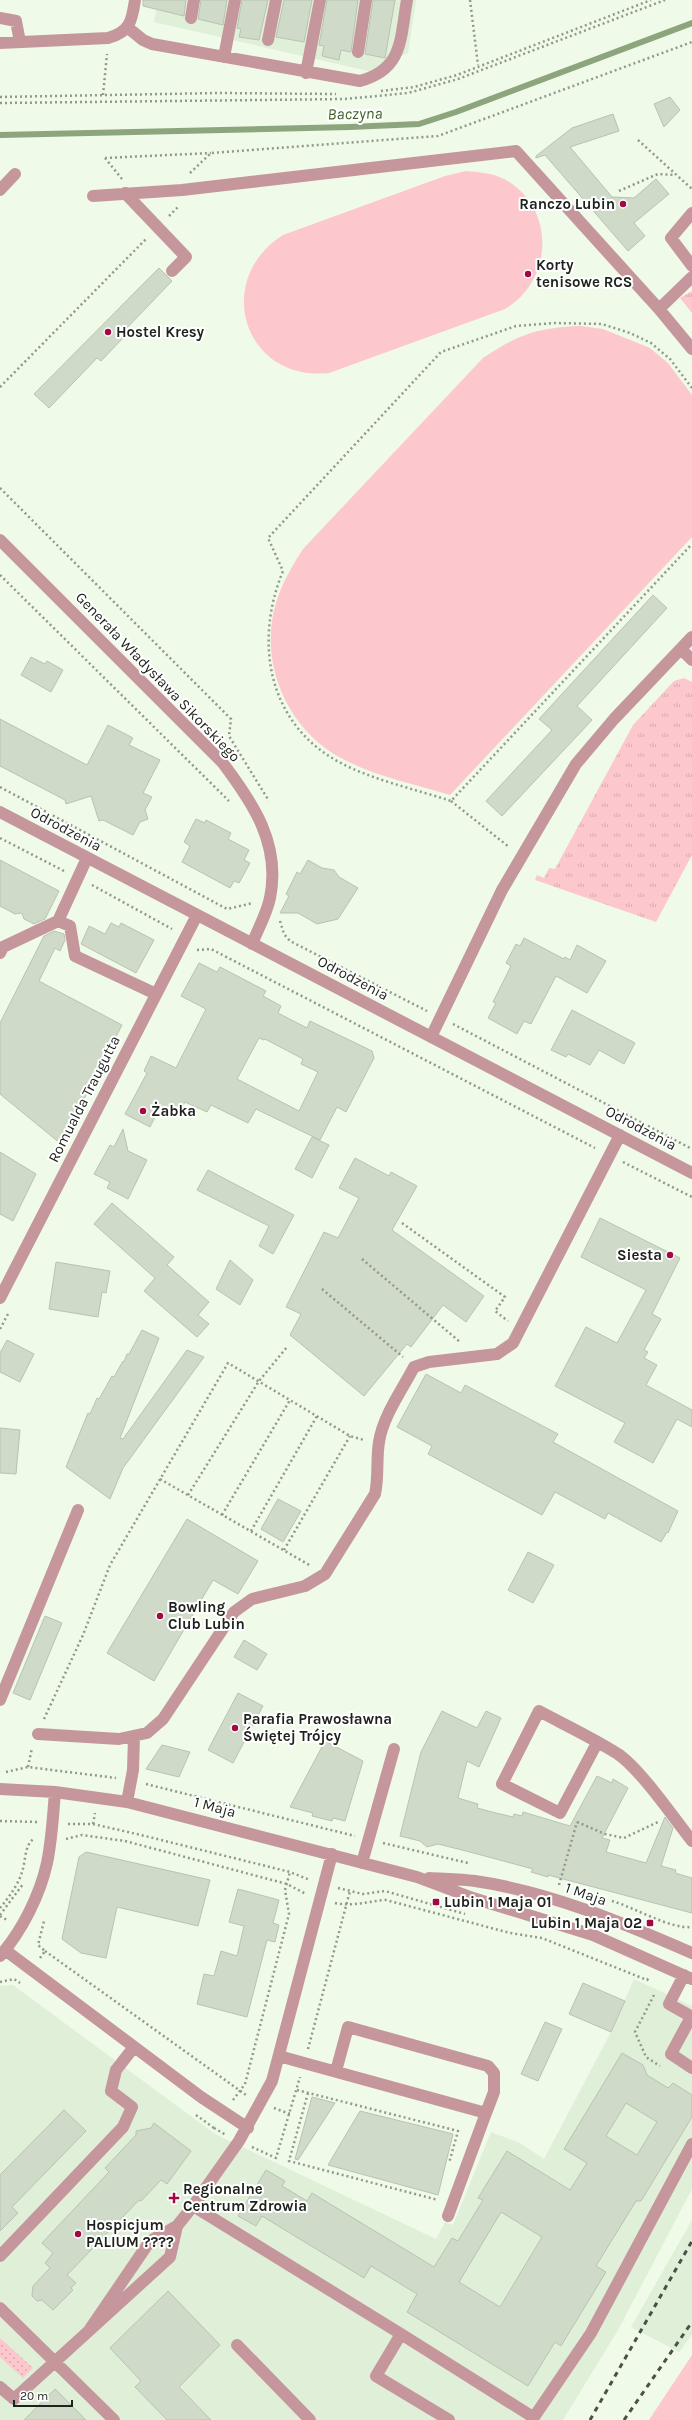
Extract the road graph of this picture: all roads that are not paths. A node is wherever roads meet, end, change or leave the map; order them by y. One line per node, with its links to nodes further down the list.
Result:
1 (135, 0): 10 (street)
2 (194, 0): 9 (street)
3 (235, 0): 15 (street)
4 (276, 0): 11 (street)
5 (320, 0): 16 (street)
6 (366, 0): 14 (street)
7 (407, 0): 16 (street)
8 (0, 18): 12 (street)
9 (191, 18)
10 (127, 27): 12 (street); 15 (street)
11 (268, 40)
12 (20, 42): 13 (street)
13 (0, 43)
14 (358, 52)
15 (224, 57): 16 (street)
16 (306, 72)
17 (15, 174): 18 (street)
18 (0, 190)
19 (126, 192): 20 (street); 23 (street); 25 (street)
20 (93, 196)
21 (692, 213): 22 (street)
22 (690, 259)
23 (172, 271)
24 (692, 277): 25 (street)
25 (659, 309): 26 (street)
26 (692, 349)
27 (0, 540): 35 (street, Generała Władysława Sikorskiego)
28 (692, 637): 29 (street)
29 (680, 649): 30 (street); 38 (street)
30 (692, 660)
31 (0, 812): 32 (street, Odrodzenia)
32 (87, 858): 33 (street, Odrodzenia); 34 (street)
33 (197, 915): 35 (street, Odrodzenia); 37 (street, Romualda Traugutta)
34 (58, 920): 36 (street); 37 (street)
35 (252, 944): 38 (street, Odrodzenia)
36 (0, 953)
37 (156, 994): 41 (street, Romualda Traugutta)
38 (430, 1037): 39 (street, Odrodzenia)
39 (620, 1135): 40 (street, Odrodzenia); 45 (street)
40 (692, 1173)
41 (0, 1298)
42 (78, 1510): 43 (street)
43 (0, 1700)
44 (38, 1734): 45 (street)
45 (134, 1737): 50 (street)
46 (597, 1743): 46 (street); 51 (street)
47 (394, 1748): 53 (street)
48 (0, 1789): 49 (street, 1 Maja)
49 (55, 1792): 50 (street, 1 Maja); 55 (street)
50 (127, 1802): 52 (street, 1 Maja)
51 (692, 1841)
52 (332, 1854): 53 (street, 1 Maja); 60 (street)
53 (362, 1863): 54 (street, 1 Maja)
54 (417, 1877): 56 (street, 1 Maja); 57 (street, 1 Maja)
55 (2, 1953): 59 (street)
56 (692, 1953)
57 (688, 1977): 58 (street)
58 (692, 2017): 61 (street)
59 (134, 2047): 64 (street); 69 (street)
60 (279, 2056): 62 (street); 64 (street)
61 (692, 2068)
62 (336, 2072): 63 (street); 63 (street)
63 (486, 2112): 67 (street)
64 (248, 2128): 66 (street)
65 (692, 2144): 76 (street)
66 (193, 2206): 68 (street); 72 (street)
67 (448, 2216)
68 (178, 2226): 71 (street); 71 (street)
69 (0, 2256)
70 (0, 2308): 74 (street)
71 (90, 2329): 74 (street)
72 (401, 2334): 76 (street); 79 (street)
73 (237, 2345): 78 (street)
74 (53, 2362): 75 (street); 77 (street)
75 (0, 2387)
76 (533, 2419)
77 (114, 2420)
78 (310, 2420)
79 (449, 2420)

